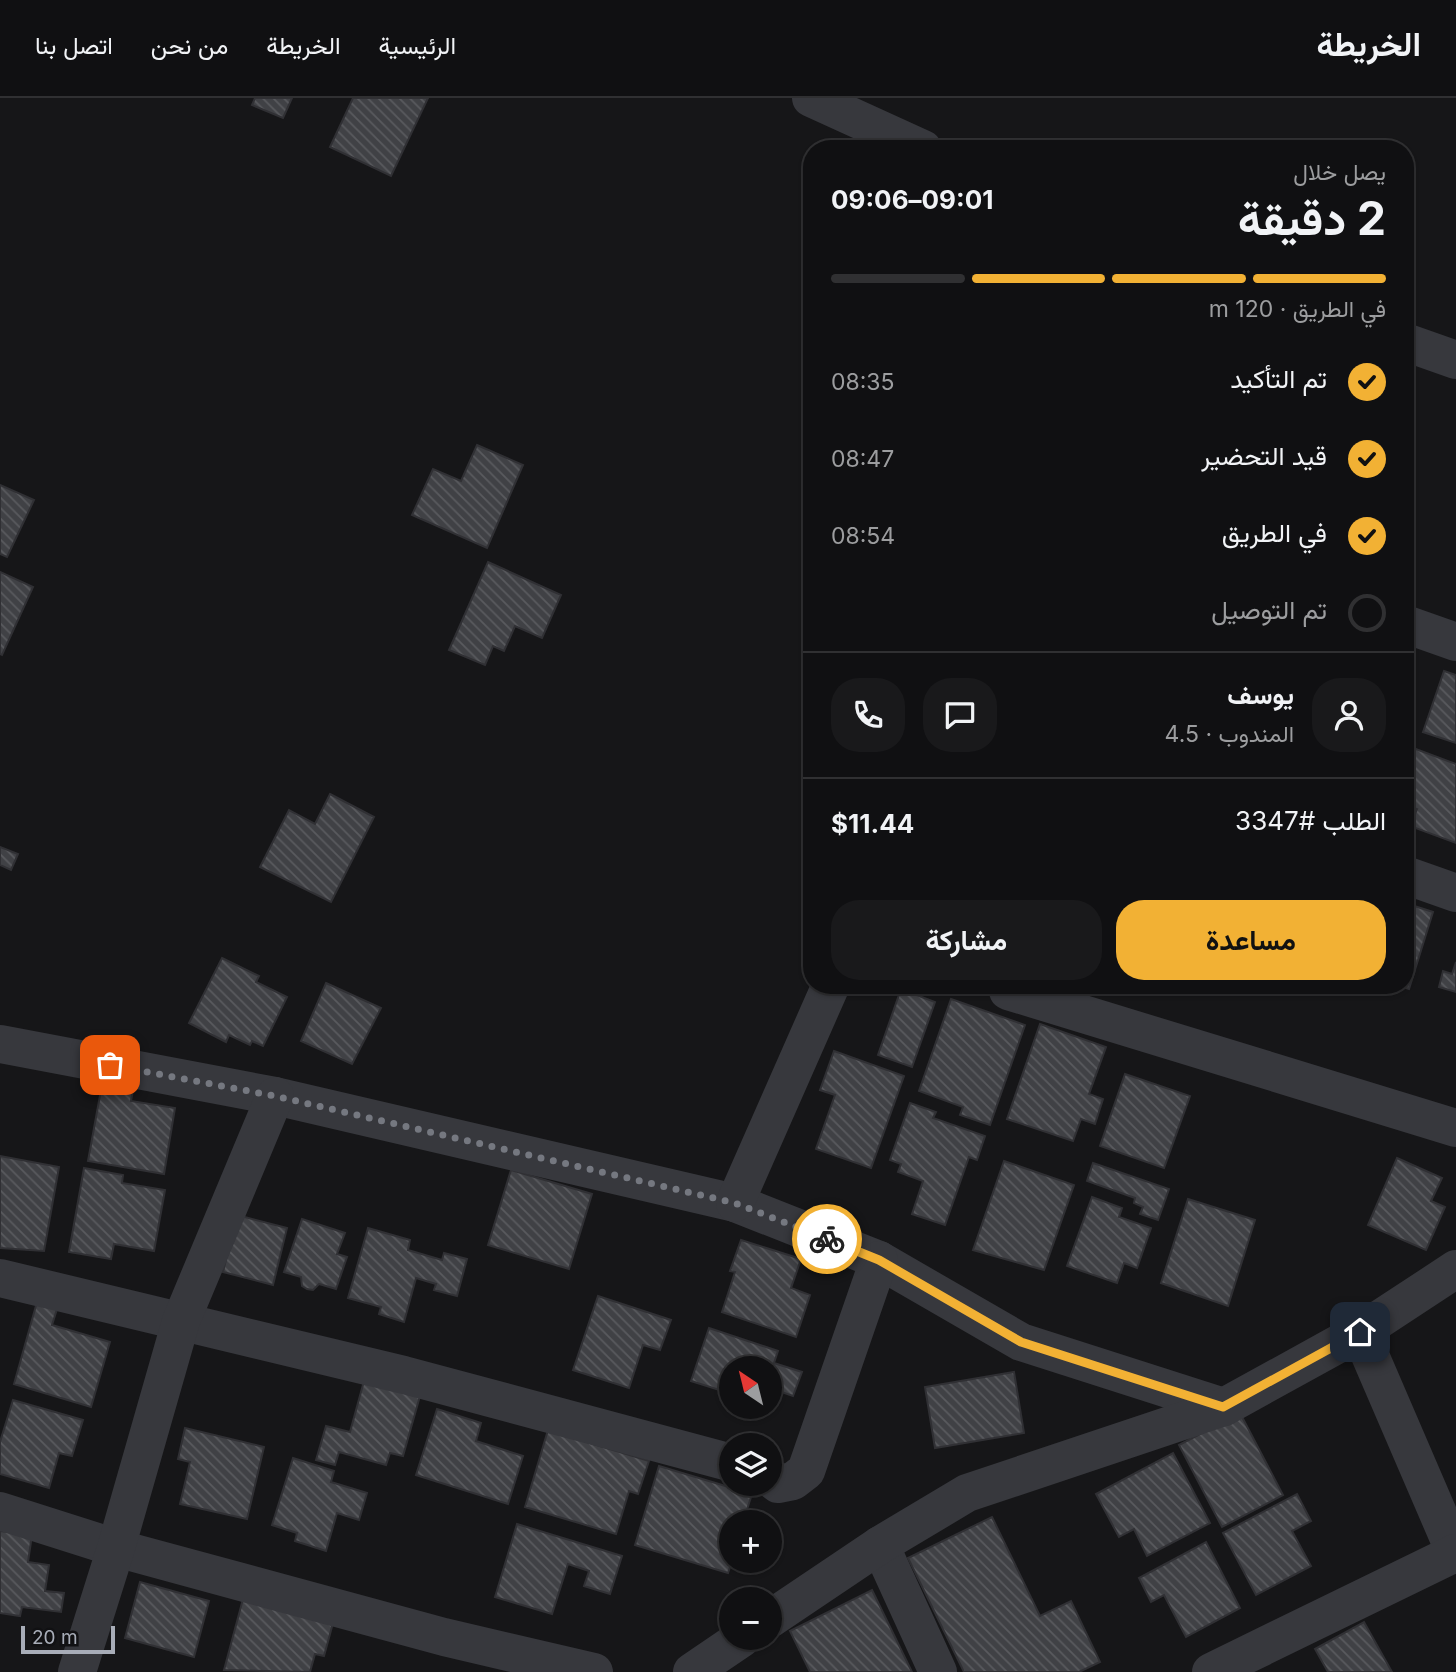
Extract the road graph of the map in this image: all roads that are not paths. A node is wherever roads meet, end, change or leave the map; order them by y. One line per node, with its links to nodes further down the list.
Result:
1 (811, 98): 2 (street)
2 (903, 140)
3 (1414, 345): 4 (street)
4 (1456, 360)
5 (1414, 627): 6 (street)
6 (1456, 642)
7 (1414, 878): 8 (street)
8 (1456, 893)
9 (827, 994): 14 (street)
10 (1018, 994): 13 (street)
11 (0, 1044): 12 (street)
12 (275, 1096): 14 (street); 18 (street)
13 (1456, 1128)
14 (735, 1203): 15 (street)
15 (879, 1260): 20 (street); 22 (street)
16 (1456, 1269): 19 (street)
17 (0, 1278): 18 (street)
18 (181, 1321): 21 (street); 25 (street)
19 (1360, 1332): 20 (street); 26 (street)
20 (1223, 1407): 24 (street)
21 (719, 1460)
22 (782, 1482)
23 (0, 1511): 25 (street)
24 (880, 1545): 27 (street); 32 (street)
25 (116, 1548): 29 (street); 30 (street)
26 (1455, 1554): 33 (street)
27 (782, 1611)
28 (724, 1650): 31 (street)
29 (77, 1672)
30 (594, 1672)
31 (692, 1672)
32 (938, 1672)
33 (1210, 1672)

